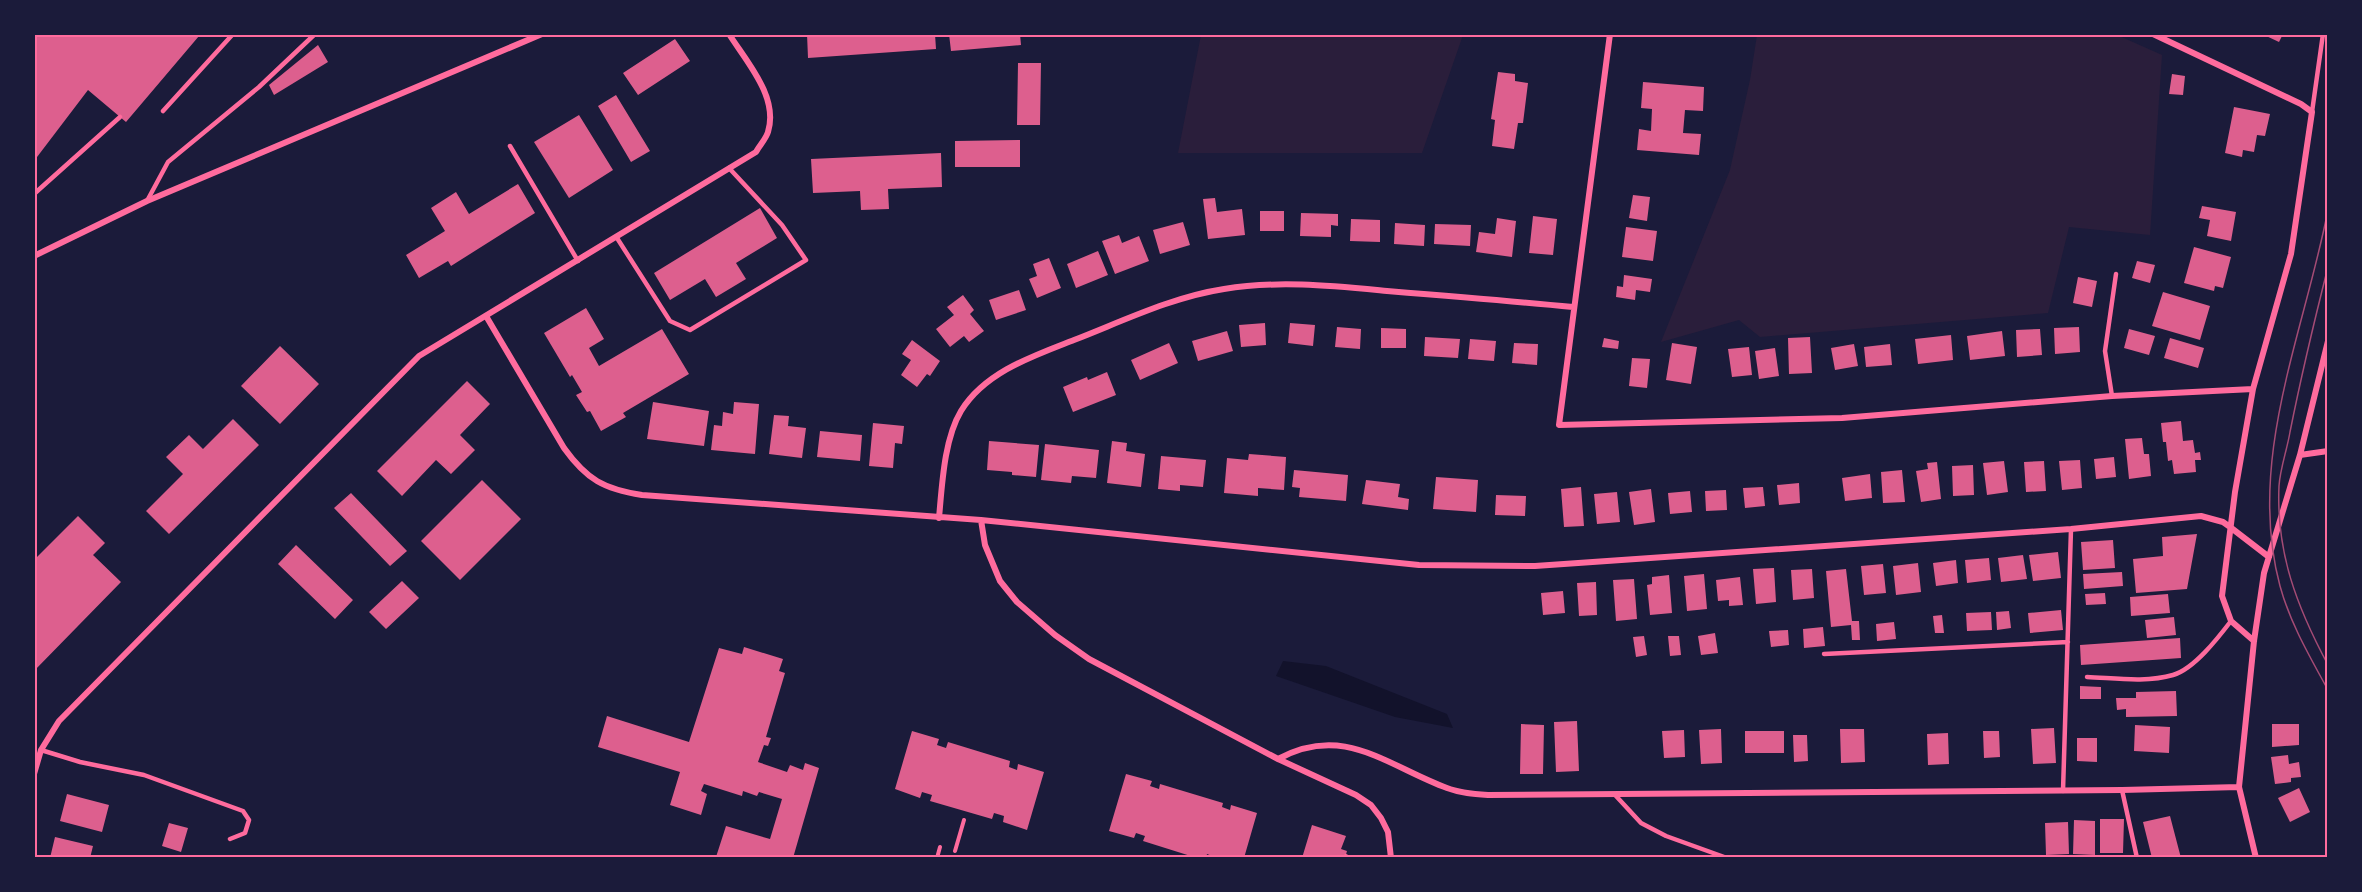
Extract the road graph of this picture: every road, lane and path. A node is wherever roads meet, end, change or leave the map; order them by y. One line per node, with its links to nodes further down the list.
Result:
1 (233, 34): 8 (lane)
2 (315, 34): 14 (lane)
3 (542, 34): 14 (street)
4 (729, 34): 12 (street)
5 (1610, 34): 19 (street)
6 (2153, 34): 9 (street)
7 (2323, 34): 9 (lane)
8 (163, 111)
9 (2312, 112): 22 (street)
10 (120, 117): 13 (lane)
11 (510, 146): 17 (lane)
12 (729, 168): 15 (street); 15 (lane)
13 (34, 194)
14 (147, 201): 16 (street)
15 (617, 238): 17 (street)
16 (34, 256)
17 (578, 261): 20 (street)
18 (2116, 274): 23 (lane)
19 (1573, 307): 23 (street); 26 (street)
20 (486, 316): 26 (street); 36 (street)
21 (2328, 341): 25 (street)
22 (2253, 389): 23 (street); 28 (street)
23 (2112, 396)
24 (2328, 451): 25 (street)
25 (2300, 455): 30 (street)
26 (939, 518): 27 (street)
27 (981, 520): 29 (street); 37 (street)
28 (2230, 527): 29 (street); 30 (street); 31 (street)
29 (2071, 529): 33 (lane)
30 (2269, 557): 32 (street)
31 (2231, 621): 32 (street); 35 (lane)
32 (2254, 641): 39 (street)
33 (2068, 642): 34 (lane); 41 (lane)
34 (1824, 654)
35 (2087, 677)
36 (42, 750): 38 (street); 44 (lane)
37 (1278, 759): 42 (street); 48 (street)
38 (34, 774)
39 (2238, 787): 40 (street); 51 (street)
40 (2122, 790): 41 (street); 50 (lane)
41 (2063, 791): 42 (street)
42 (1616, 796): 49 (lane)
43 (963, 820): 46 (path)
44 (230, 839)
45 (940, 847): 47 (path)
46 (955, 851)
47 (936, 858)
48 (1391, 858)
49 (1727, 858)
50 (2137, 858)
51 (2256, 858)

